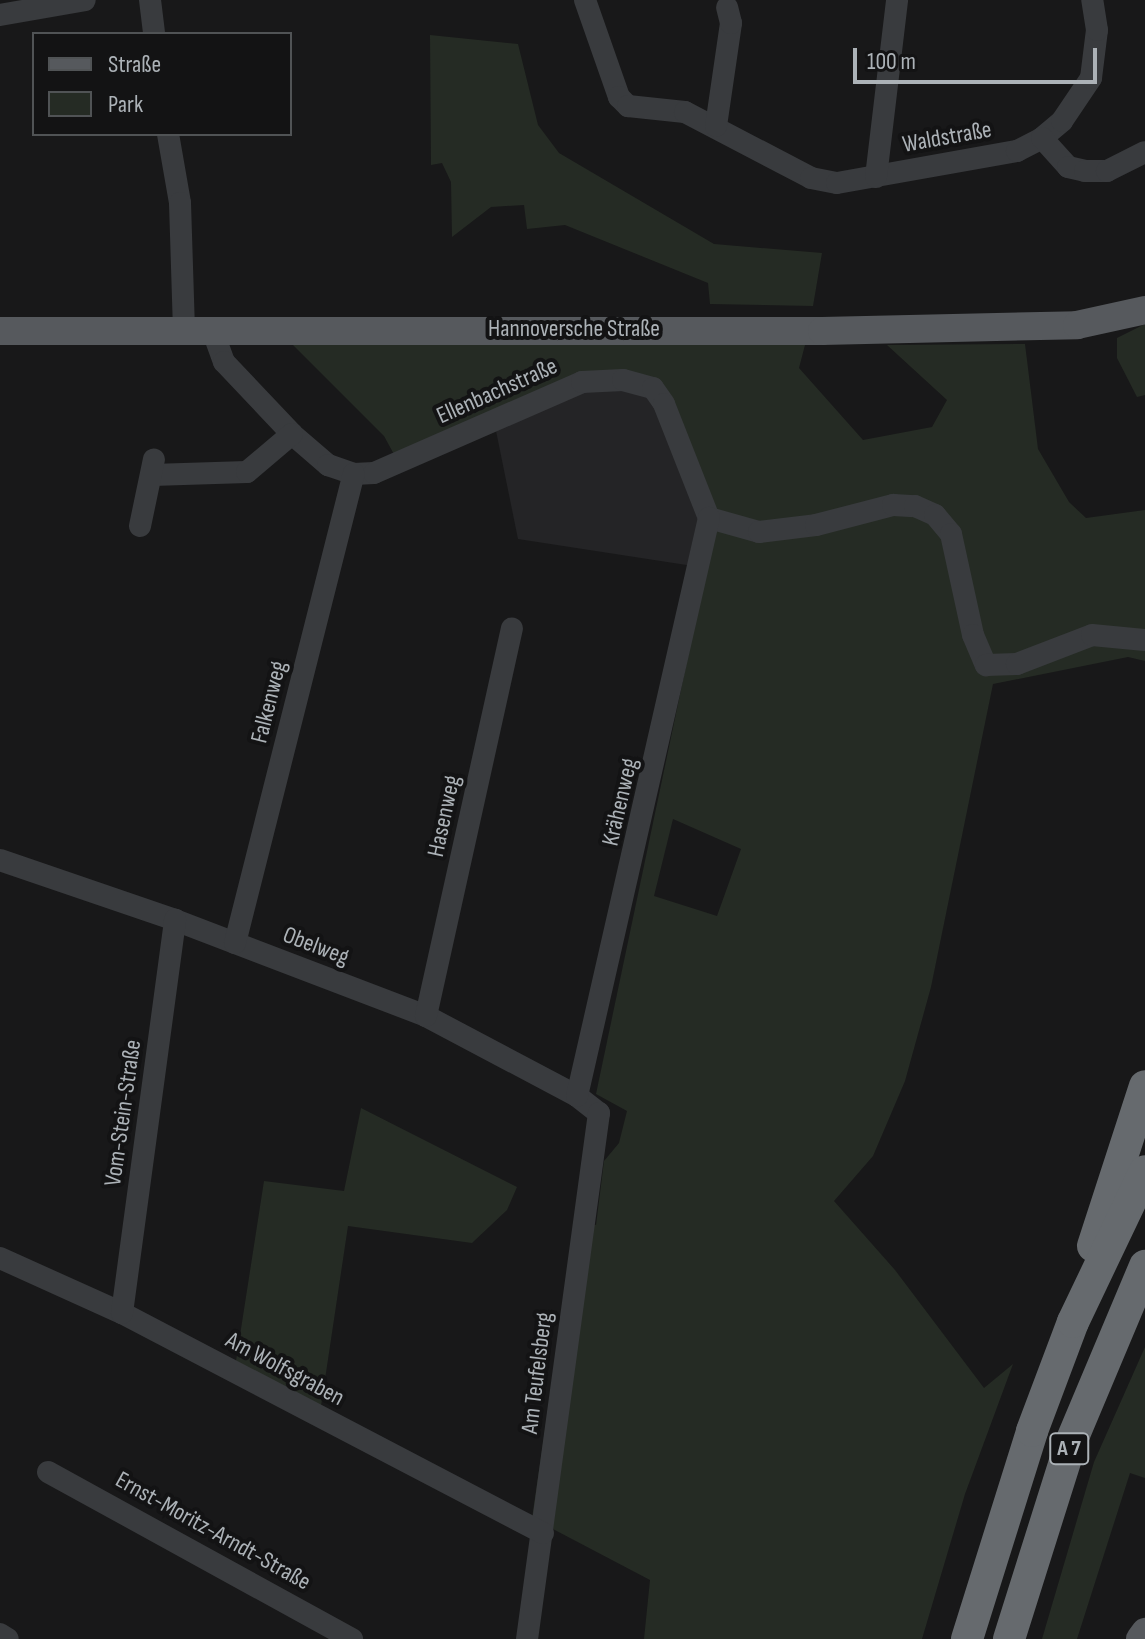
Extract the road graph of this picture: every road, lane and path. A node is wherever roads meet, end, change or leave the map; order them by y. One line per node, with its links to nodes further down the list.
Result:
1 (85, 0): 7 (street)
2 (150, 0): 8 (street)
3 (585, 0): 9 (street, Waldstraße)
4 (897, 0): 13 (street)
5 (1092, 0): 11 (street, Waldstraße)
6 (727, 7): 9 (street)
7 (0, 15)
8 (154, 32)
9 (716, 126): 13 (street, Waldstraße)
10 (168, 136): 15 (street)
11 (1042, 138): 12 (street); 13 (street, Waldstraße)
12 (1145, 152)
13 (876, 177)
14 (1145, 310): 15 (main road, Hannoversche Straße)
15 (198, 330): 16 (main road, Hannoversche Straße); 17 (street)
16 (0, 331)
17 (292, 434): 18 (street); 20 (street)
18 (354, 474): 19 (street, Ellenbachstraße); 25 (street, Falkenweg)
19 (709, 518): 22 (street); 28 (street, Krähenweg)
20 (140, 526)
21 (512, 628): 26 (street, Hasenweg)
22 (1145, 640)
23 (0, 860): 24 (street, Obelweg)
24 (175, 920): 25 (street, Obelweg); 34 (street, Vom-Stein-Straße)
25 (235, 943): 26 (street, Obelweg)
26 (426, 1016): 28 (street, Obelweg)
27 (1145, 1086): 35 (highway)
28 (577, 1096): 29 (street, Obelweg)
29 (599, 1113): 37 (street, Am Teufelsberg)
30 (1145, 1171): 35 (highway, A 7)
31 (0, 1259): 33 (street); 34 (street, Am Wolfsgraben)
32 (1145, 1266): 44 (highway, A 7)
33 (0, 1270)
34 (122, 1313): 37 (street, Am Wolfsgraben)
35 (1073, 1322): 43 (highway, A 7)
36 (48, 1472): 41 (street, Ernst-Moritz-Arndt-Straße)
37 (543, 1533): 42 (street, Am Teufelsberg)
38 (1145, 1632): 45 (main road)
39 (0, 1634): 40 (street)
40 (8, 1639)
41 (352, 1639)
42 (527, 1639)
43 (967, 1639)
44 (1009, 1639)
45 (1140, 1639)

